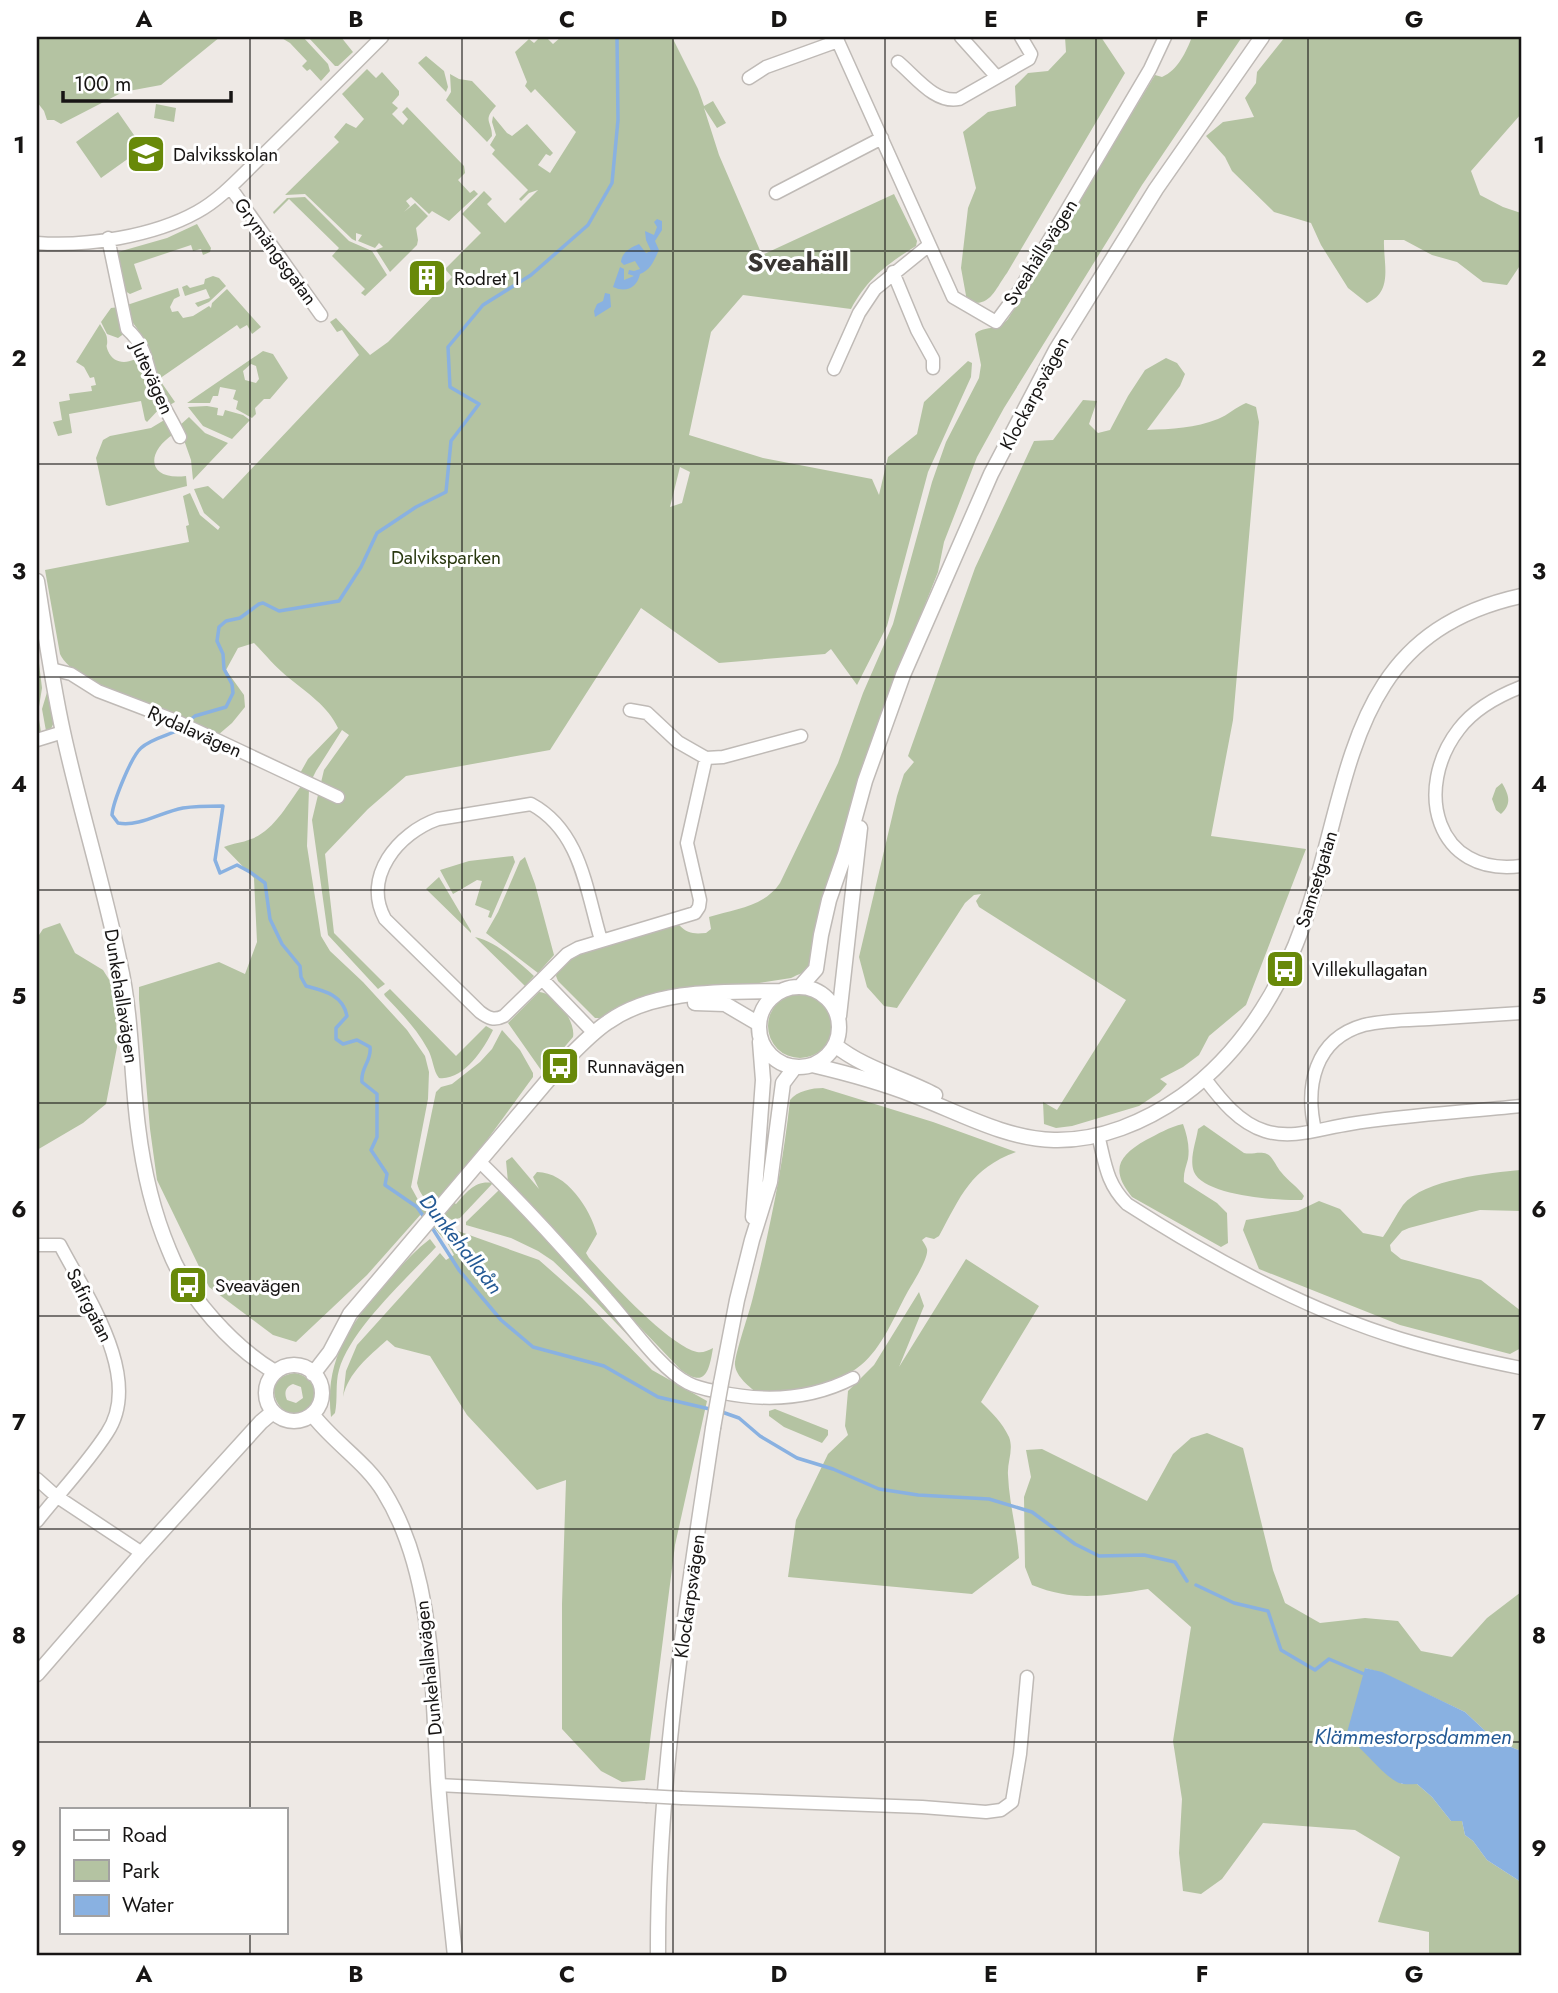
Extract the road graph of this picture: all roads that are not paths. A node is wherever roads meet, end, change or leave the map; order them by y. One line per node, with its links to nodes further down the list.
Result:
1 (382, 37): 11 (street)
2 (961, 37): 8 (street)
3 (1021, 37): 8 (street)
4 (1262, 37): 30 (street, Klockarpsvägen)
5 (837, 39): 9 (street); 10 (street, Sveahällsvägen)
6 (1159, 39): 15 (street, Sveahällsvägen)
7 (898, 62): 8 (street)
8 (996, 76)
9 (749, 78)
10 (882, 138): 12 (street); 15 (street, Sveahällsvägen)
11 (230, 187): 13 (street); 17 (street, Grymängsgatan)
12 (776, 193)
13 (108, 238): 14 (street); 20 (street, Jutevägen)
14 (37, 243)
15 (928, 246): 16 (street)
16 (894, 272): 18 (street); 19 (street)
17 (321, 314)
18 (933, 368)
19 (834, 369)
20 (180, 437)
21 (37, 580): 23 (street, Dunkehallavägen)
22 (1521, 596): 45 (street, Samsetgatan)
23 (51, 669): 26 (street, Dunkehallavägen); 31 (street, Rydalavägen)
24 (1521, 687): 32 (street)
25 (631, 710): 29 (street)
26 (63, 732): 28 (street); 54 (street, Dunkehallavägen)
27 (801, 736): 29 (street)
28 (37, 740)
29 (706, 758): 33 (street)
30 (866, 781): 35 (street); 38 (street)
31 (338, 797)
32 (1521, 866)
33 (601, 940): 34 (street); 34 (street)
34 (542, 979): 41 (street)
35 (800, 987): 36 (street); 38 (street)
36 (782, 991): 39 (street); 40 (street)
37 (1521, 1013): 48 (street)
38 (839, 1019): 42 (street)
39 (608, 1021): 40 (street); 41 (street)
40 (760, 1029): 44 (street); 51 (street)
41 (594, 1033): 50 (street)
42 (835, 1045): 43 (street); 47 (street)
43 (812, 1065): 44 (street); 47 (street)
44 (795, 1067): 51 (street)
45 (1205, 1079): 48 (street); 49 (street, Samsetgatan)
46 (1521, 1106): 48 (street)
47 (995, 1127): 49 (street, Samsetgatan)
48 (1315, 1130)
49 (1098, 1135): 53 (street)
50 (480, 1162): 55 (street); 56 (street)
51 (752, 1240): 67 (street, Klockarpsvägen, bridge)
52 (37, 1245): 60 (street, Safirgatan)
53 (1521, 1368)
54 (275, 1373): 55 (street); 57 (street)
55 (313, 1374): 58 (street)
56 (853, 1378)
57 (273, 1412): 58 (street); 62 (street)
58 (313, 1414): 65 (street, Dunkehallavägen)
59 (37, 1479): 60 (street)
60 (56, 1496): 61 (street); 62 (street)
61 (37, 1521)
62 (142, 1553): 63 (street)
63 (37, 1674)
64 (1027, 1677): 65 (street, bridge)
65 (438, 1785): 66 (street, Dunkehallavägen)
66 (455, 1956)
67 (658, 1956)

